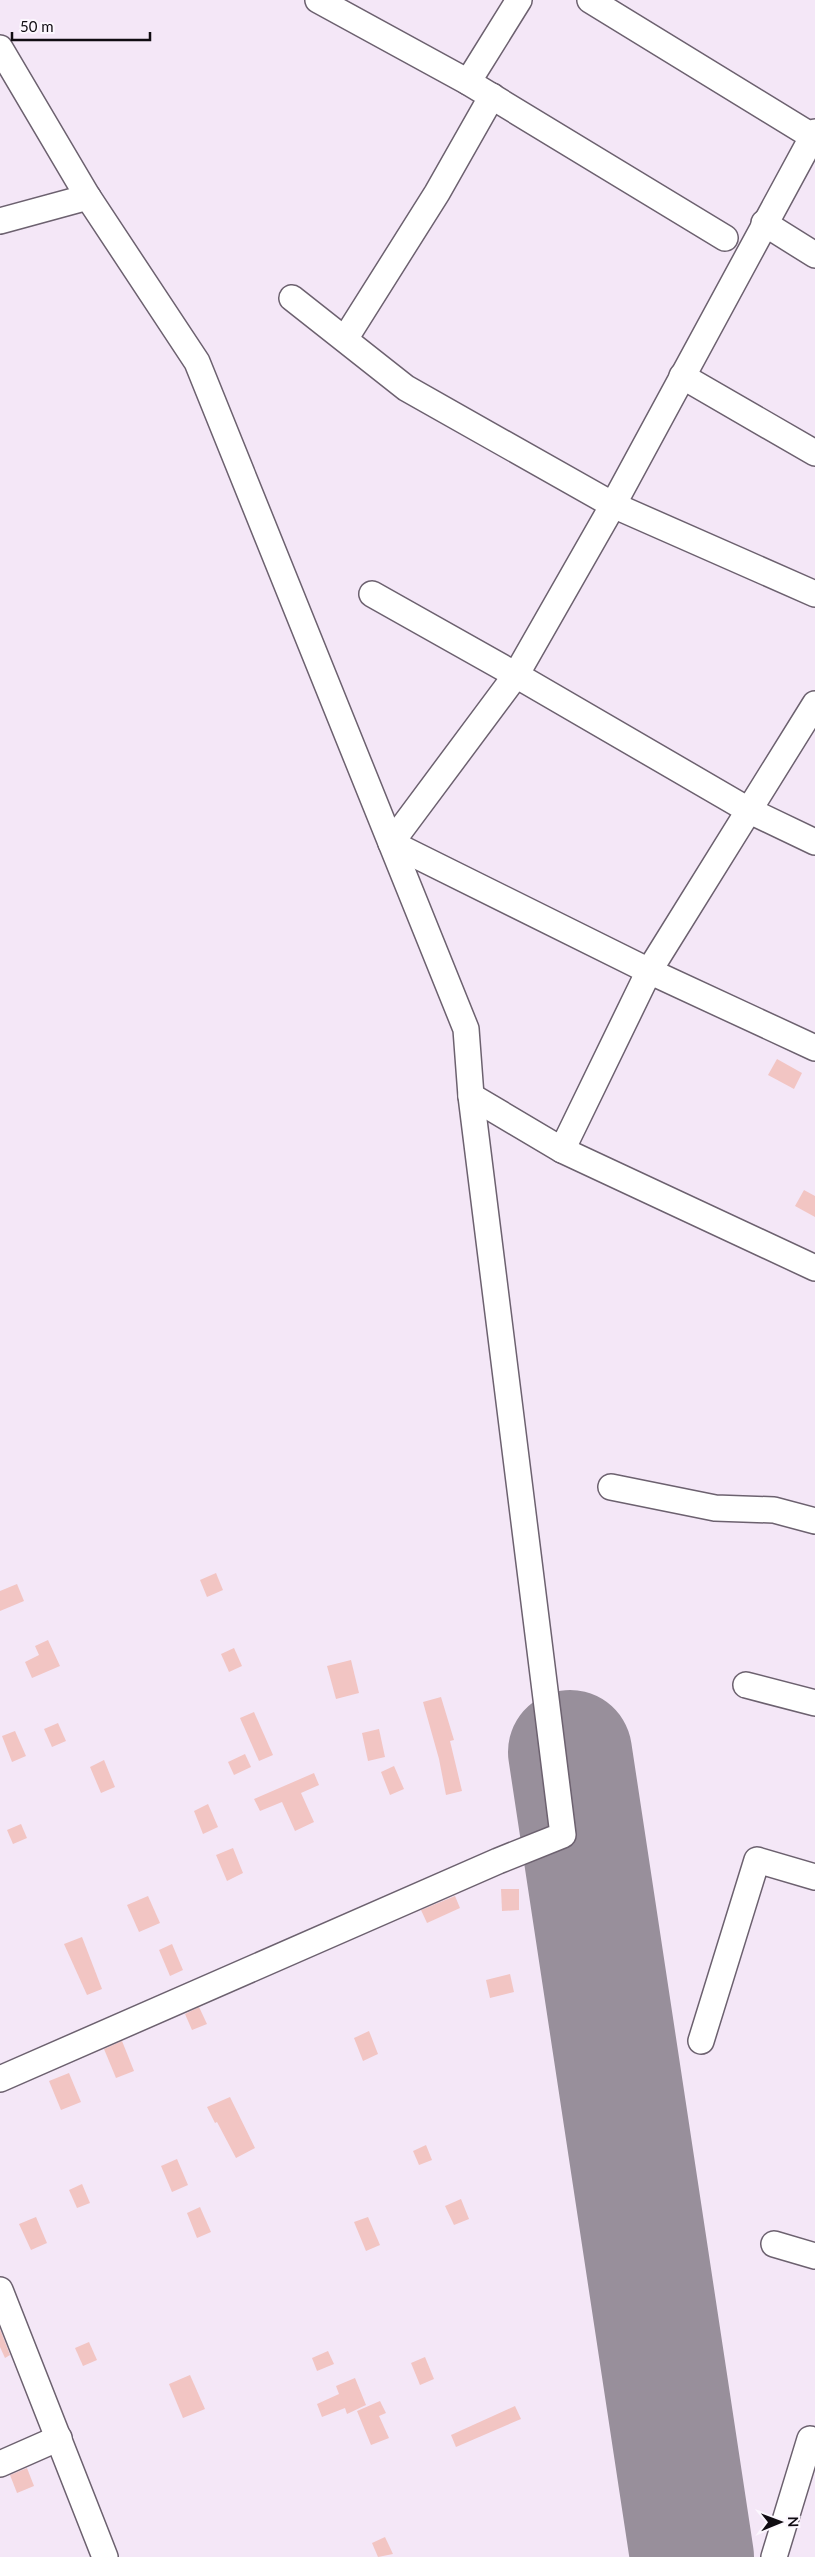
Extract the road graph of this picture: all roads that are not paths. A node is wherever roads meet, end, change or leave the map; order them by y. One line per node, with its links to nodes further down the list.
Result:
1 (318, 0): 5 (street)
2 (519, 0): 5 (street)
3 (590, 0): 7 (street)
4 (0, 48): 8 (street)
5 (468, 82): 6 (street)
6 (492, 96): 11 (street); 14 (street)
7 (814, 135): 10 (street)
8 (88, 197): 9 (street); 24 (street)
9 (0, 220)
10 (764, 223): 12 (street); 15 (street)
11 (725, 238)
12 (815, 255)
13 (292, 298): 14 (street)
14 (345, 340): 17 (street)
15 (682, 376): 16 (street); 17 (street)
16 (815, 453)
17 (613, 505): 19 (street); 20 (street)
18 (372, 594): 20 (street)
19 (815, 594)
20 (516, 675): 22 (street); 24 (street)
21 (815, 704): 22 (street)
22 (750, 811): 23 (street); 25 (street)
23 (815, 842)
24 (391, 843): 25 (street); 27 (street)
25 (649, 971): 26 (street); 28 (street)
26 (815, 1048)
27 (471, 1096): 28 (street); 36 (street)
28 (562, 1150): 29 (street)
29 (815, 1268)
30 (611, 1487): 31 (street)
31 (815, 1521)
32 (746, 1685): 33 (street)
33 (815, 1703)
34 (815, 1876): 35 (street)
35 (700, 2041)
36 (0, 2080)
37 (774, 2244): 38 (street)
38 (815, 2256)
39 (0, 2290): 40 (street)
40 (59, 2438): 42 (street); 43 (street)
41 (815, 2441): 44 (street)
42 (0, 2464)
43 (105, 2557)
44 (774, 2557)

